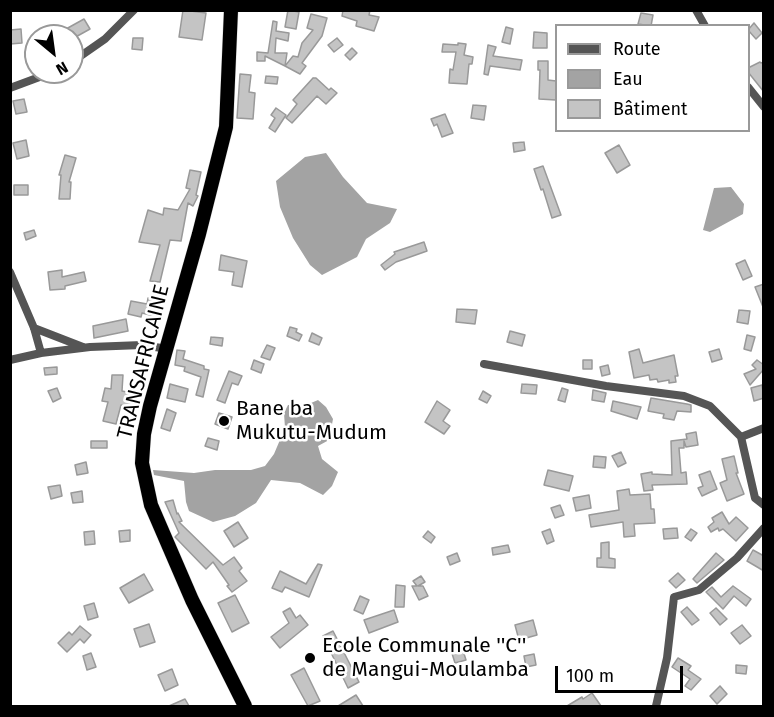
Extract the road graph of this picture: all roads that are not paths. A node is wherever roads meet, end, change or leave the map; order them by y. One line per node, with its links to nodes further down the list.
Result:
1 (134, 10): 5 (street)
2 (231, 10): 11 (highway, TRANSAFRICAINE)
3 (696, 10): 4 (street)
4 (704, 24)
5 (84, 54)
6 (750, 90): 7 (street)
7 (764, 107)
8 (10, 272): 9 (street)
9 (34, 328): 10 (street); 12 (street)
10 (86, 348): 11 (street); 12 (street)
11 (168, 349): 19 (highway, TRANSAFRICAINE)
12 (41, 353): 13 (street)
13 (10, 360)
14 (484, 364): 16 (street)
15 (764, 428): 16 (street)
16 (741, 437): 17 (street)
17 (764, 506)
18 (764, 528): 20 (street)
19 (245, 706)
20 (656, 706)

